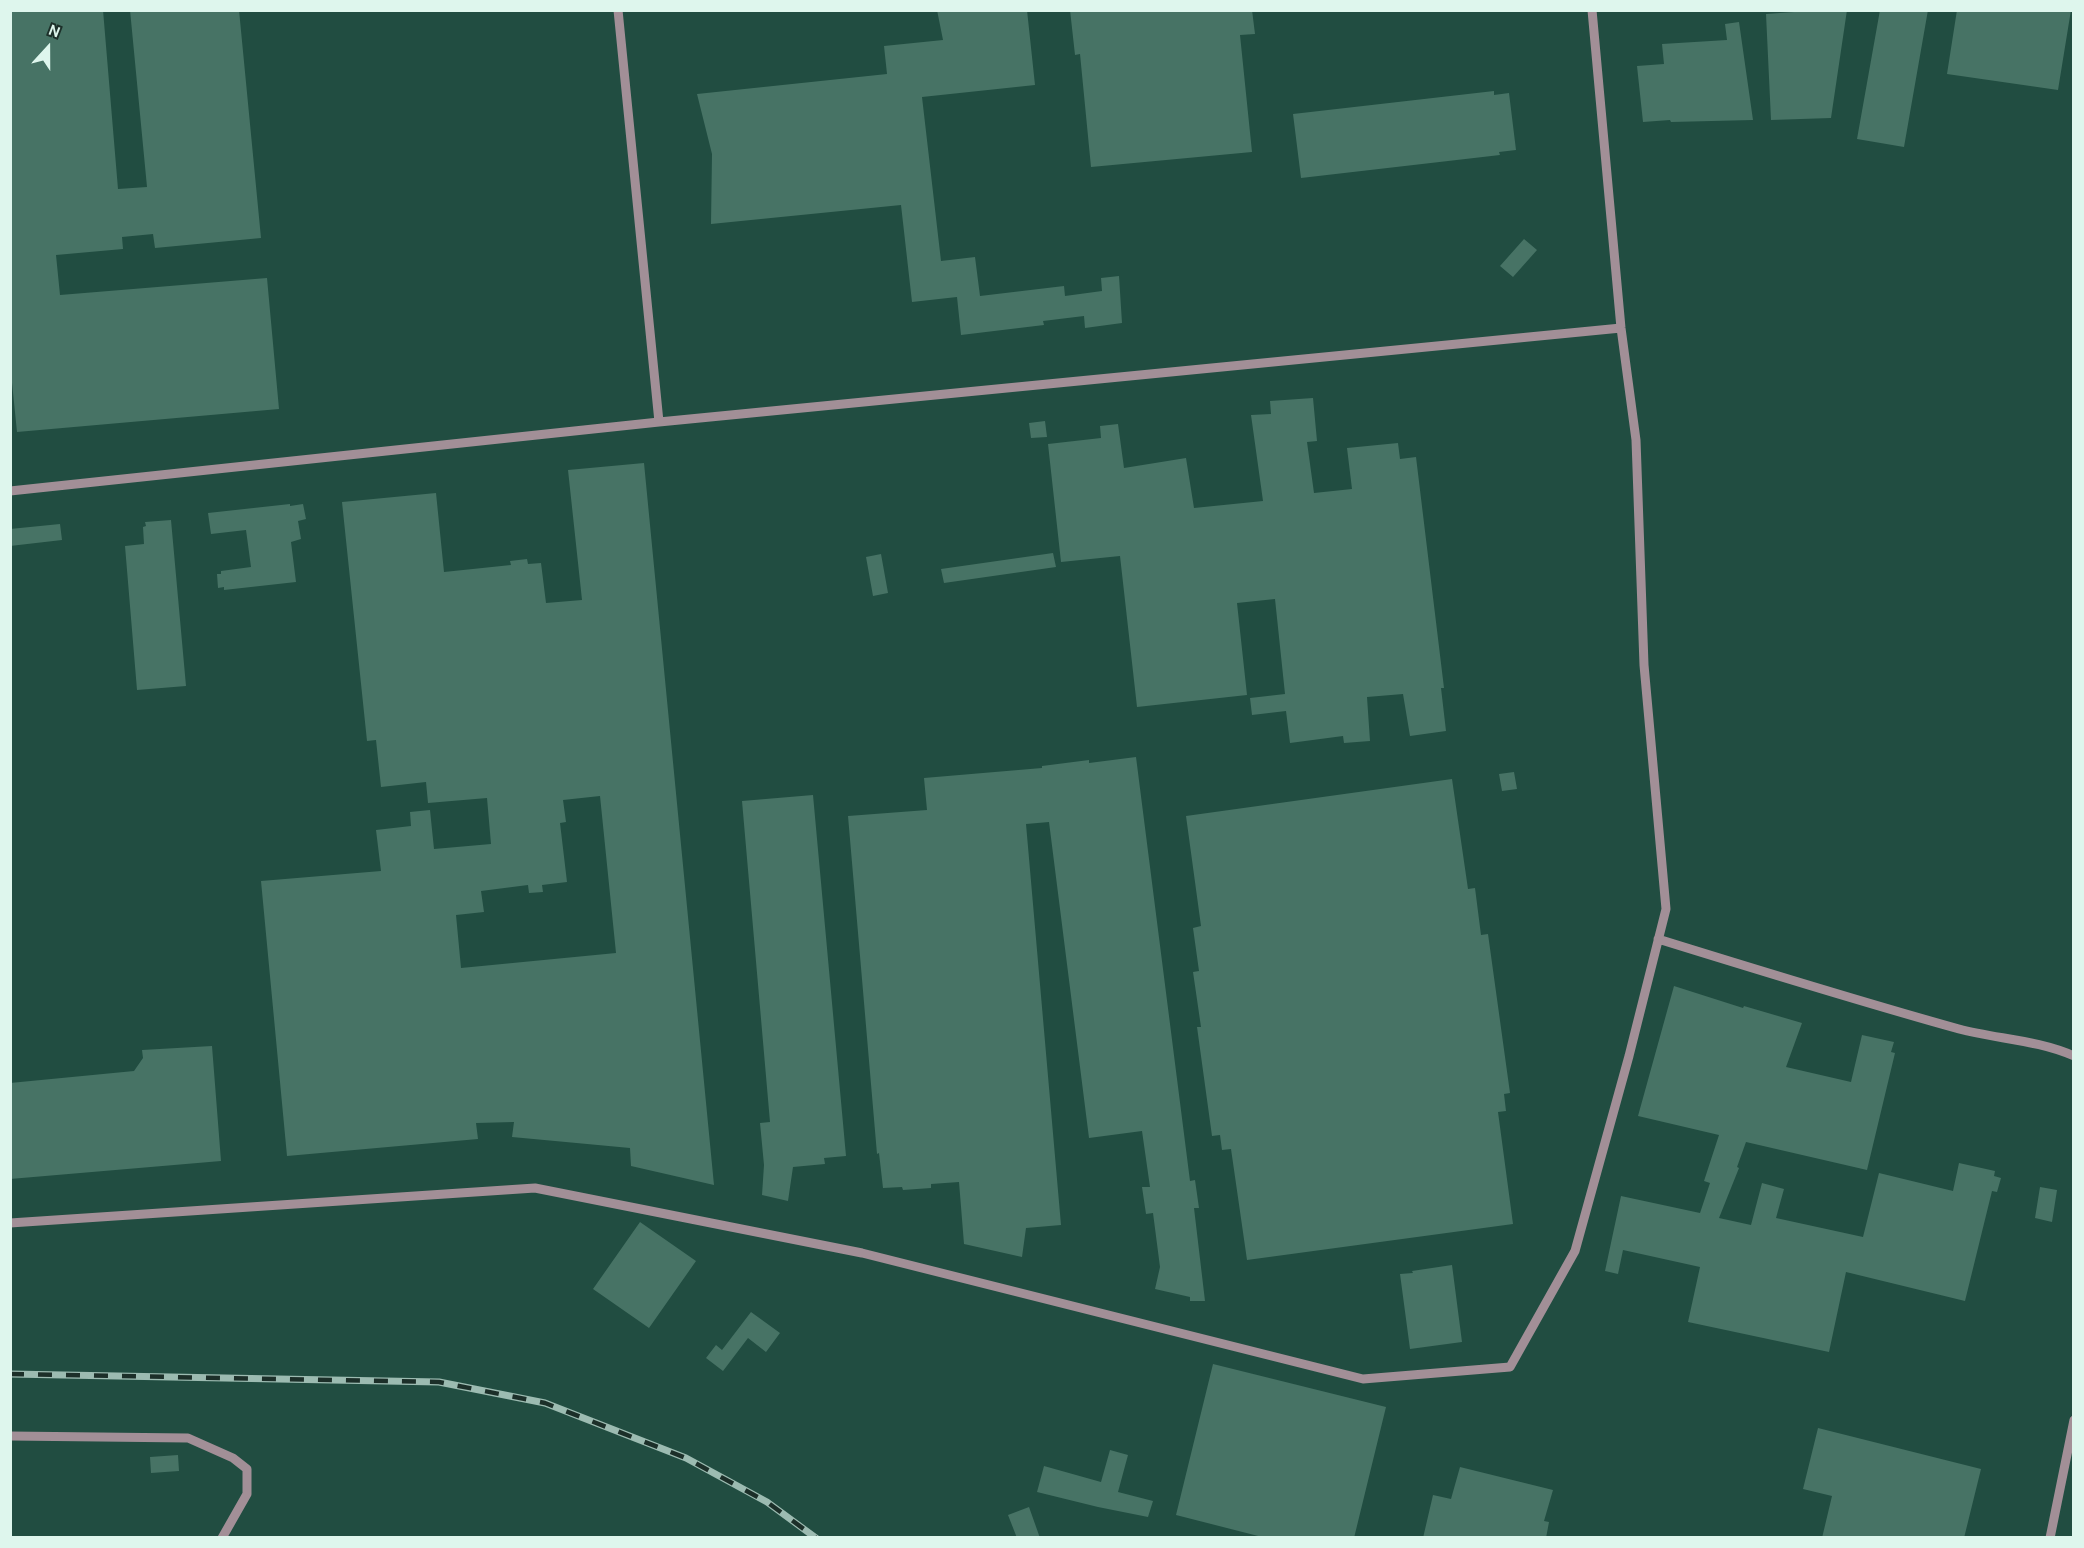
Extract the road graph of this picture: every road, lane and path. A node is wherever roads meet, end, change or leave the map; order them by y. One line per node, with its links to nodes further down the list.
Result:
1 (618, 10): 4 (lane)
2 (1592, 10): 3 (lane)
3 (1621, 328): 4 (lane); 6 (lane)
4 (659, 422): 5 (lane)
5 (10, 491)
6 (1658, 939): 7 (lane); 8 (lane)
7 (2073, 1056)
8 (10, 1223)
9 (2073, 1420): 12 (lane)
10 (10, 1436): 11 (lane)
11 (222, 1538)
12 (2050, 1538)

